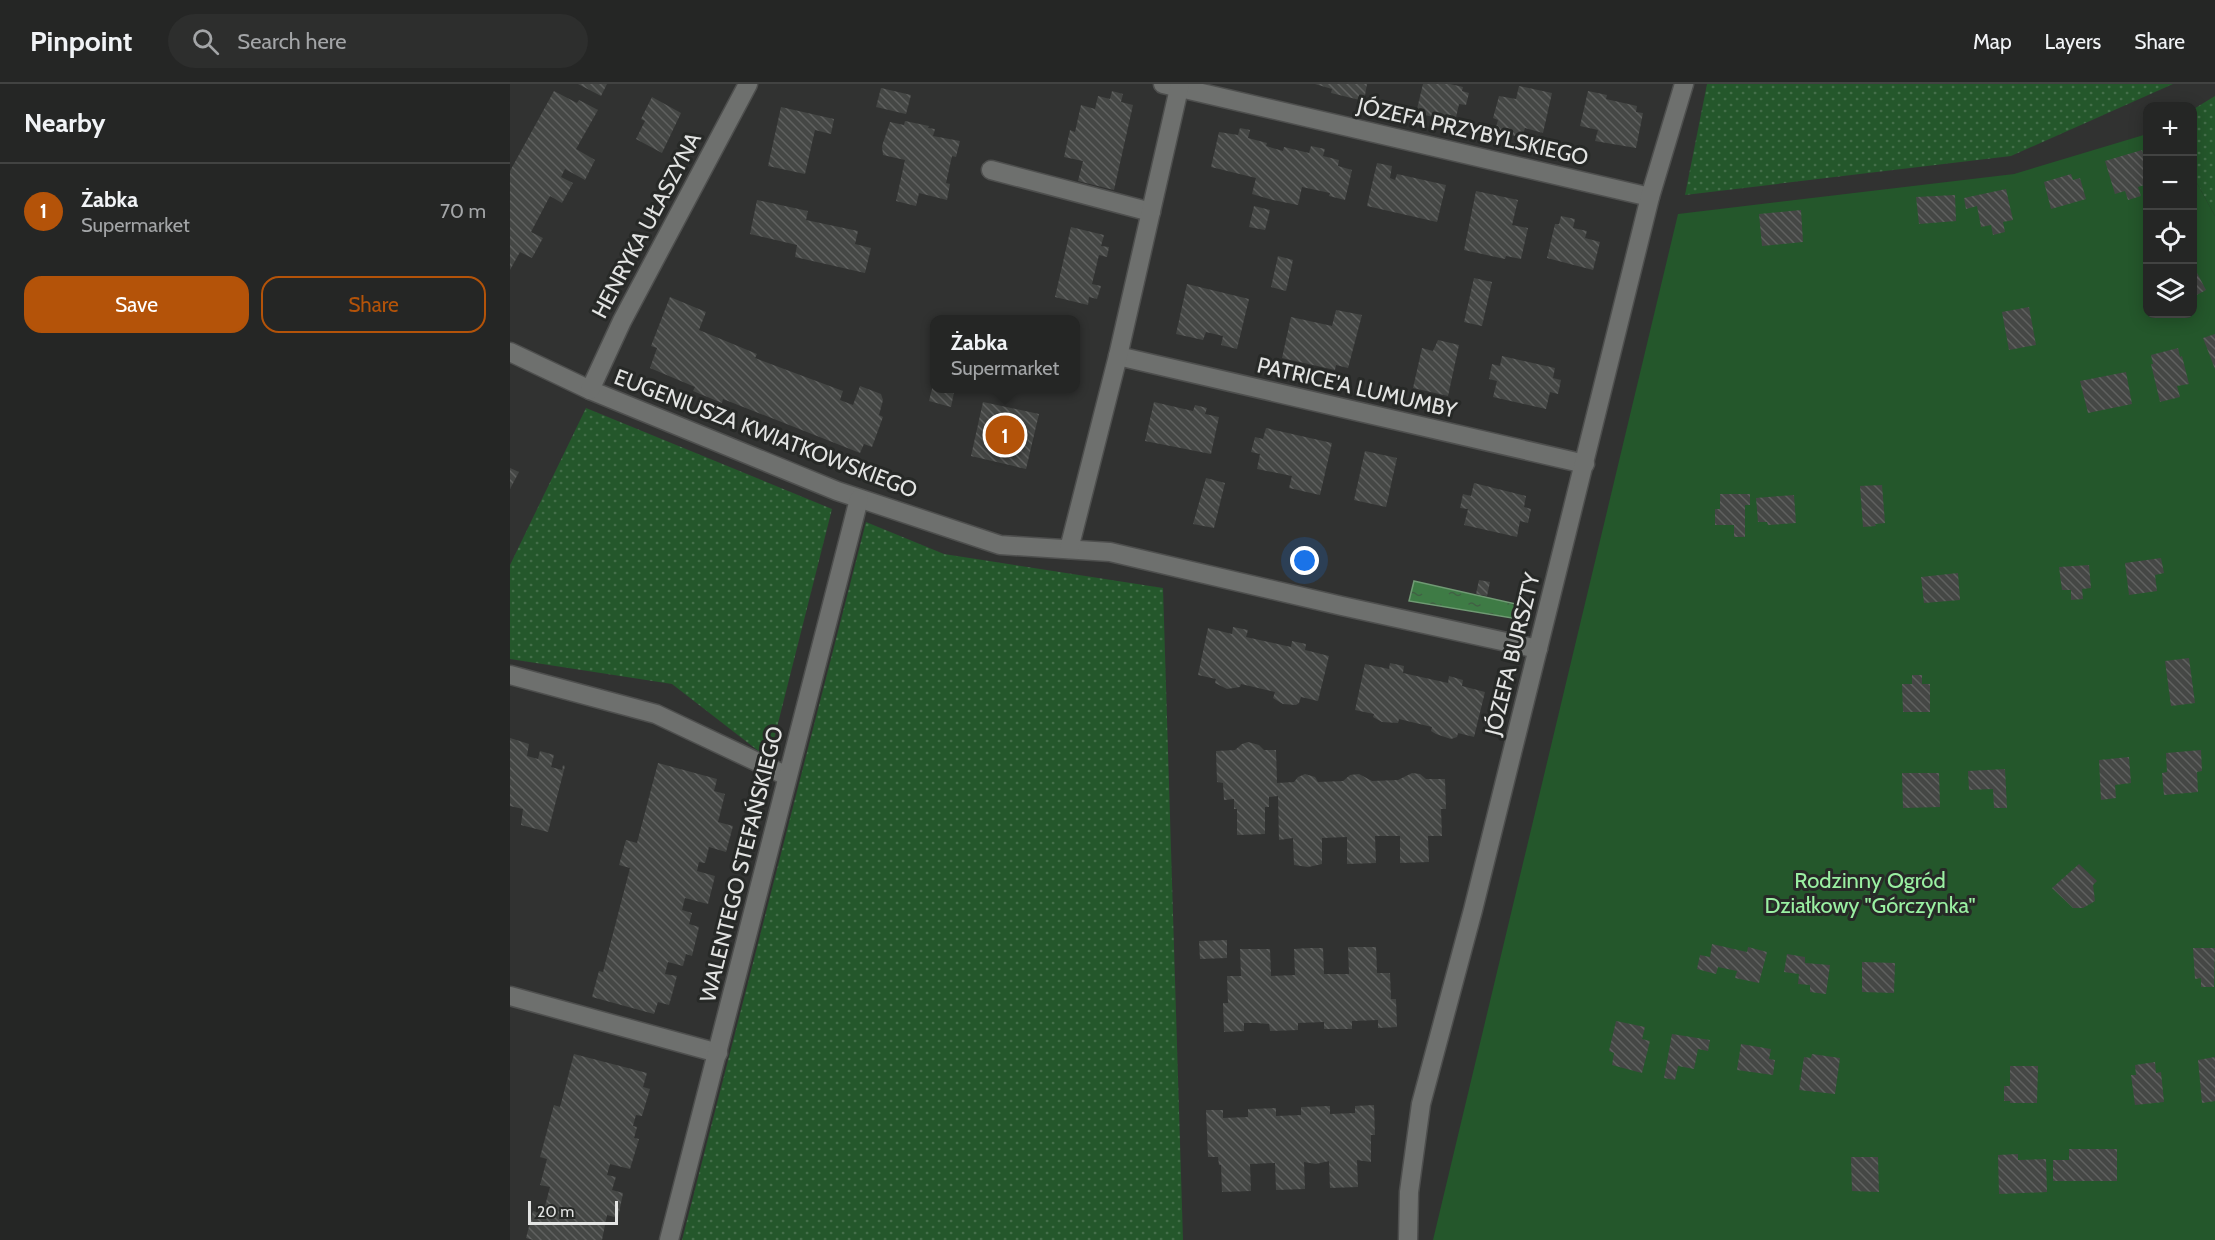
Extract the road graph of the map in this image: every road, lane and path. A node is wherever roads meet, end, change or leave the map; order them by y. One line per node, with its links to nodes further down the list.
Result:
1 (748, 84): 9 (street, HENRYKA UŁASZYNA)
2 (1684, 84): 5 (street, JÓZEFA BURSZTY)
3 (1174, 85): 5 (street, JÓZEFA PRZYBYLSKIEGO); 6 (street)
4 (991, 170): 6 (street)
5 (1650, 197): 10 (street, JÓZEFA BURSZTY)
6 (1151, 212): 8 (street)
7 (510, 352): 9 (street, EUGENIUSZA KWIATKOWSKIEGO)
8 (1118, 356): 10 (street, PATRICE'A LUMUMBY); 12 (street)
9 (590, 390): 11 (street, EUGENIUSZA KWIATKOWSKIEGO)
10 (1585, 464): 13 (street, JÓZEFA BURSZTY)
11 (859, 499): 12 (street, EUGENIUSZA KWIATKOWSKIEGO); 15 (street, WALENTEGO STEFAŃSKIEGO)
12 (1070, 549): 13 (street, EUGENIUSZA KWIATKOWSKIEGO)
13 (1538, 649): 19 (street, JÓZEFA BURSZTY)
14 (510, 675): 15 (street)
15 (787, 776): 17 (street, WALENTEGO STEFAŃSKIEGO)
16 (510, 996): 17 (street)
17 (718, 1053): 18 (street, WALENTEGO STEFAŃSKIEGO)
18 (669, 1240)
19 (1408, 1240)

